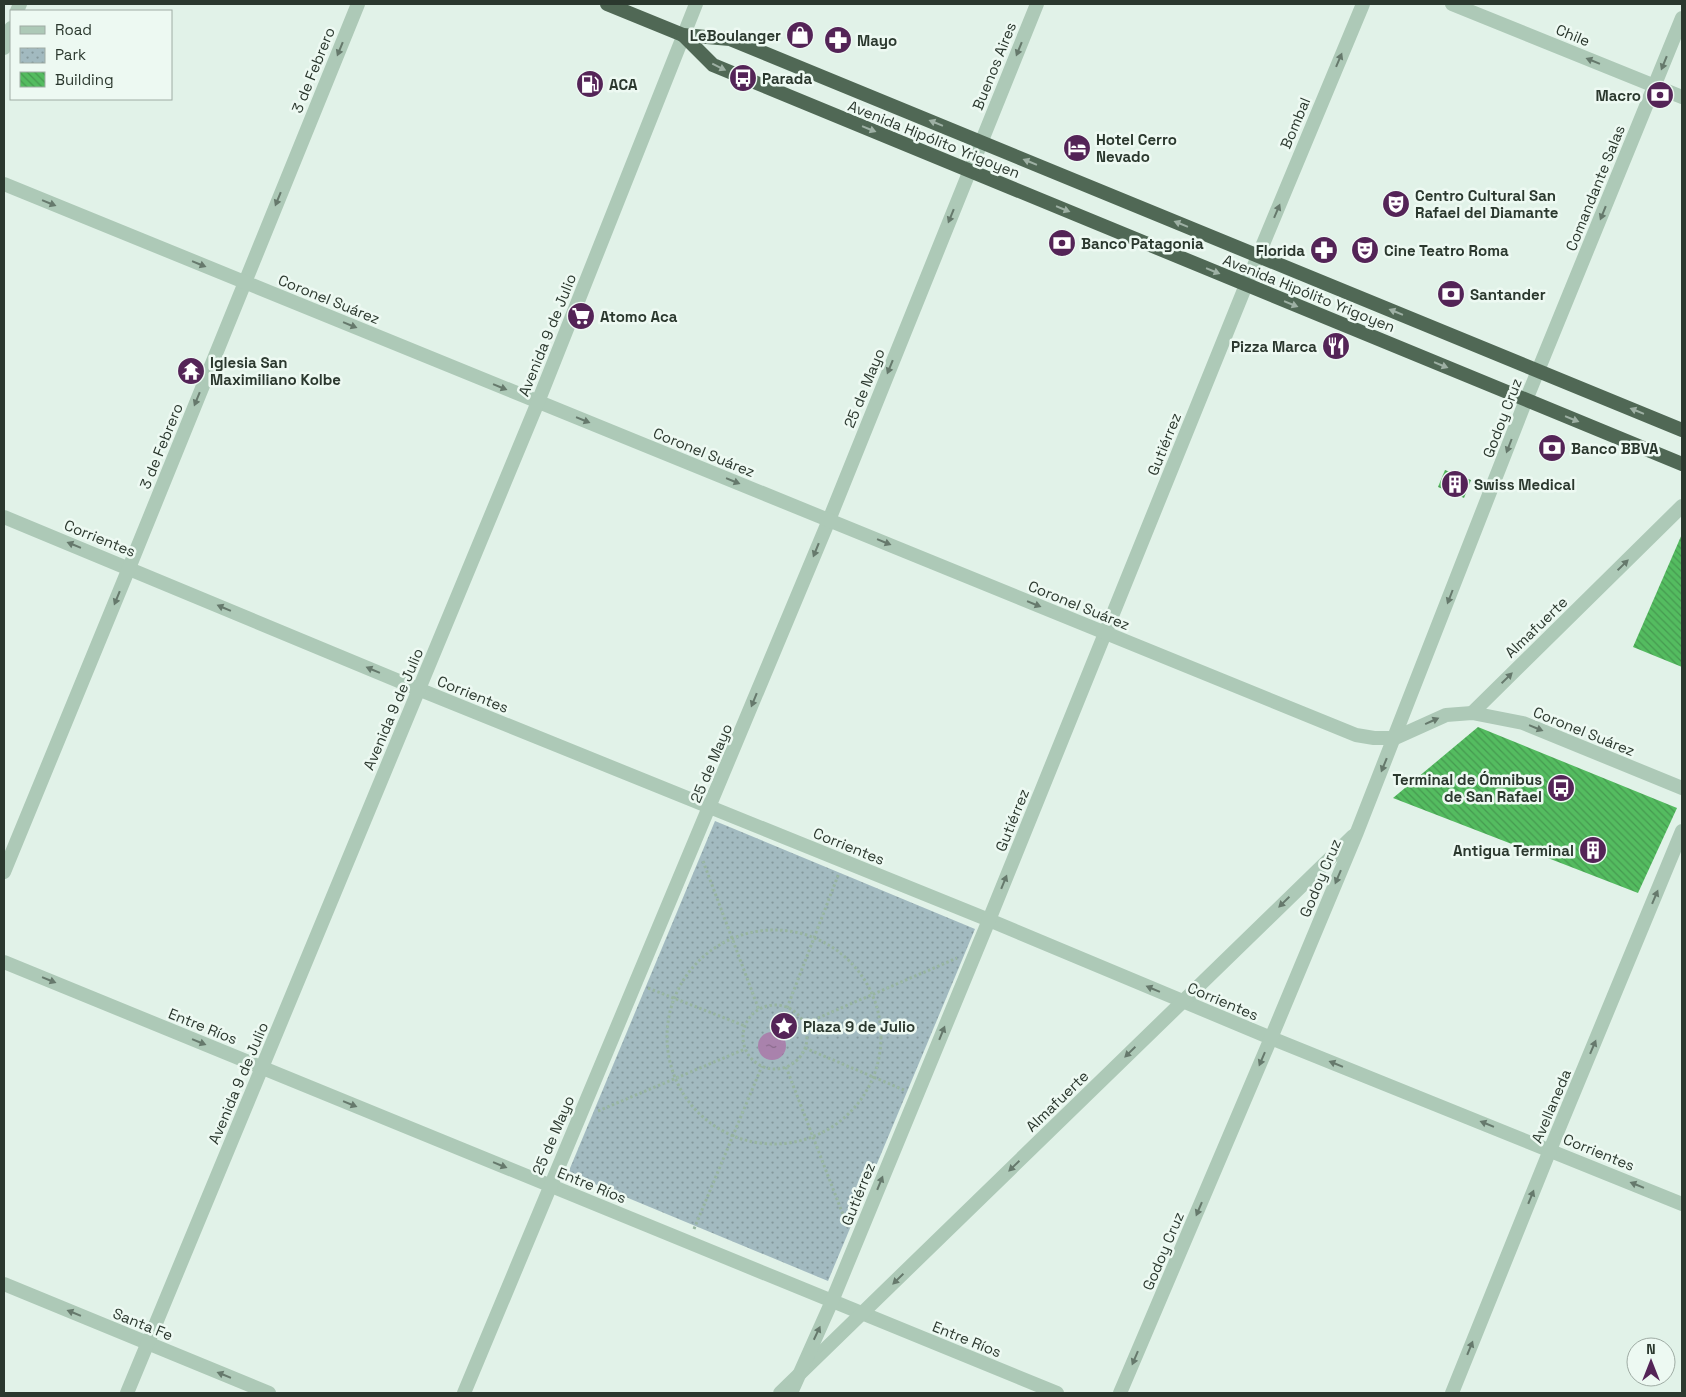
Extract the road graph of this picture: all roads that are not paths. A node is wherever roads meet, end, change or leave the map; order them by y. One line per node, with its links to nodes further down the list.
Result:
1 (358, 4): 17 (street, 3 de Febrero, one-way to 17)
2 (607, 4): 9 (highway, Avenida Hipólito Yrigoyen)
3 (696, 4): 9 (street, Avenida 9 de Julio)
4 (1037, 4): 13 (street, Buenos Aires, one-way to 13)
5 (1363, 4): 16 (street, Bombal, one-way to 5)
6 (1452, 4): 11 (street, Chile, one-way to 6)
7 (1682, 18): 11 (street, Comandante Salas, one-way to 11)
8 (10, 31): 10 (street)
9 (683, 35): 13 (highway, Avenida Hipólito Yrigoyen, one-way to 9); 14 (highway, Avenida Hipólito Yrigoyen, one-way to 14); 21 (street, Avenida 9 de Julio)
10 (4, 48)
11 (1654, 86): 12 (street, Chile); 19 (street, Comandante Salas, one-way to 19)
12 (1682, 97)
13 (981, 142): 14 (street, 25 de Mayo); 16 (highway, Avenida Hipólito Yrigoyen, one-way to 13)
14 (969, 171): 18 (highway, Avenida Hipólito Yrigoyen, one-way to 18); 26 (street, 25 de Mayo, one-way to 26)
15 (4, 184): 17 (street, Coronel Suárez, one-way to 17)
16 (1258, 256): 18 (street, Gutiérrez); 19 (highway, Avenida Hipólito Yrigoyen, one-way to 16)
17 (244, 282): 21 (street, Coronel Suárez, one-way to 21); 27 (street, 3 de Febrero, one-way to 27)
18 (1246, 285): 20 (highway, Avenida Hipólito Yrigoyen, one-way to 20); 28 (street, Gutiérrez)
19 (1538, 371): 20 (street, Godoy Cruz); 22 (highway, Avenida Hipólito Yrigoyen, one-way to 19)
20 (1526, 400): 23 (highway, Avenida Hipólito Yrigoyen, one-way to 23); 31 (street, Godoy Cruz, one-way to 31)
21 (538, 402): 26 (street, Coronel Suárez, one-way to 26); 29 (street, Avenida 9 de Julio)
22 (1682, 430)
23 (1682, 464)
24 (1682, 506): 30 (street, Almafuerte, one-way to 24)
25 (4, 517): 27 (street, Corrientes, one-way to 25)
26 (829, 520): 28 (street, Coronel Suárez, one-way to 28); 33 (street, 25 de Mayo, one-way to 33)
27 (129, 568): 29 (street, Corrientes, one-way to 27); 36 (street, 3 de Febrero, one-way to 36)
28 (1105, 633): 31 (street, Coronel Suárez); 37 (street, Gutiérrez, one-way to 28)
29 (418, 689): 33 (street, Corrientes); 41 (street, Avenida 9 de Julio)
30 (1472, 713): 31 (street, one-way to 30); 32 (street, Coronel Suárez, one-way to 32)
31 (1394, 738): 35 (street, Godoy Cruz, one-way to 35)
32 (1682, 788)
33 (710, 806): 37 (street, Corrientes); 43 (street, 25 de Mayo)
34 (1682, 831): 42 (street, Avellaneda, one-way to 34)
35 (1357, 832): 39 (street, Almafuerte, one-way to 39); 40 (street, Godoy Cruz, one-way to 40)
36 (4, 872)
37 (989, 920): 39 (street, Corrientes, one-way to 37); 46 (street, Gutiérrez, one-way to 37)
38 (4, 962): 41 (street, Entre Ríos, one-way to 41)
39 (1183, 1001): 40 (street, Corrientes); 47 (street, Almafuerte, one-way to 47)
40 (1271, 1038): 42 (street, Corrientes, one-way to 40); 56 (street, Godoy Cruz, one-way to 56)
41 (262, 1068): 43 (street, Entre Ríos, one-way to 43); 48 (street, Avenida 9 de Julio)
42 (1550, 1150): 44 (street, Corrientes, one-way to 42); 57 (street, Avellaneda, one-way to 42)
43 (549, 1186): 46 (street, Entre Ríos); 52 (street, 25 de Mayo)
44 (1682, 1204)
45 (4, 1284): 48 (street, Santa Fe, one-way to 45)
46 (832, 1301): 47 (street, Entre Ríos); 49 (street, Gutiérrez, one-way to 46)
47 (862, 1314): 49 (street, Almafuerte); 55 (street, Entre Ríos)
48 (147, 1343): 50 (street, Avenida 9 de Julio); 51 (street, Santa Fe, one-way to 48)
49 (797, 1376): 53 (street, Almafuerte); 54 (street, Gutiérrez)
50 (127, 1393)
51 (270, 1393)
52 (464, 1393)
53 (780, 1393)
54 (790, 1393)
55 (1057, 1393)
56 (1120, 1393)
57 (1452, 1393)

